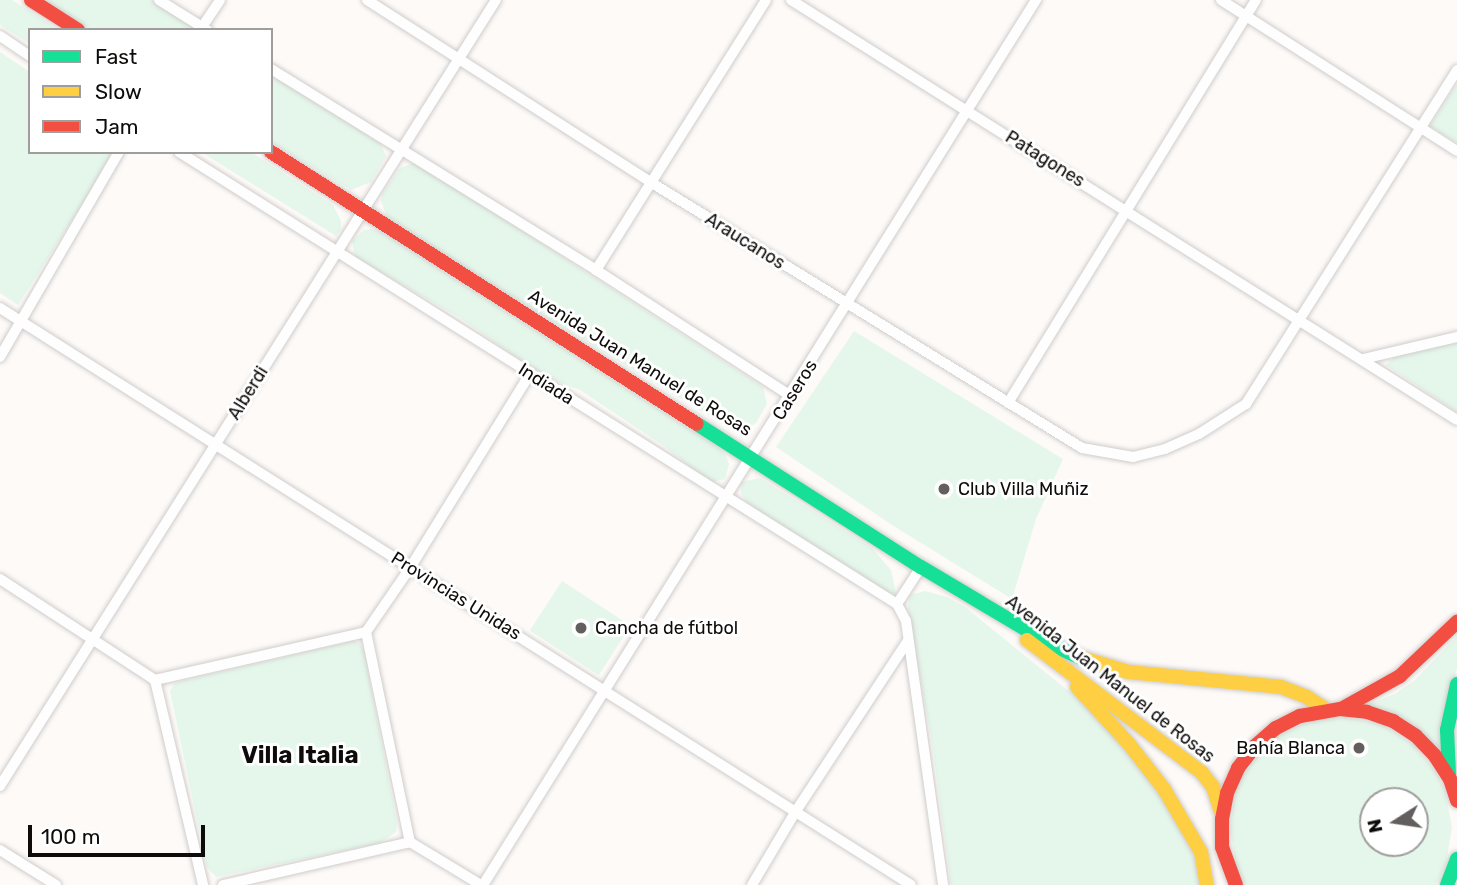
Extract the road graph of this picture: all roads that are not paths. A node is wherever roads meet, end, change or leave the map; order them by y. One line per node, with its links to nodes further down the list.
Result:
1 (30, 0): 12 (main road)
2 (159, 0): 13 (street)
3 (220, 0): 13 (street)
4 (367, 0): 16 (street, Araucanos)
5 (496, 0): 16 (street, Alberdi)
6 (766, 0): 26 (street)
7 (791, 0): 19 (street, Patagones)
8 (1036, 0): 19 (street, Caseros)
9 (1221, 0): 11 (street)
10 (1256, 0): 11 (street)
11 (1246, 16): 20 (street); 27 (street)
12 (75, 28)
13 (204, 28)
14 (0, 36): 15 (street)
15 (28, 55)
16 (459, 58): 21 (street, Alberdi); 26 (street, Araucanos)
17 (273, 70): 21 (street)
18 (1457, 70): 20 (street)
19 (966, 111): 27 (street, Patagones); 31 (street, Caseros)
20 (1420, 129): 22 (street); 33 (street)
21 (401, 148): 28 (street, Alberdi); 30 (street)
22 (1457, 151)
23 (273, 153): 28 (main road, Avenida Juan Manuel de Rosas)
24 (118, 154): 34 (street)
25 (182, 154): 29 (street, Indiada)
26 (652, 183): 30 (street); 31 (street, Araucanos)
27 (1126, 209): 33 (street, Patagones); 40 (street)
28 (362, 210): 29 (street, Alberdi); 43 (main road, Avenida Juan Manuel de Rosas)
29 (335, 250): 38 (street, Indiada); 42 (street, Alberdi)
30 (596, 270): 39 (street)
31 (848, 305): 39 (street, Caseros); 40 (street, Araucanos)
32 (0, 308): 34 (street, Provincias Unidas)
33 (1297, 321): 37 (street, Patagones); 40 (street, Araucanos)
34 (22, 322): 36 (street); 42 (street, Provincias Unidas)
35 (1457, 337): 37 (street)
36 (0, 357)
37 (1363, 359): 41 (street, Patagones)
38 (530, 374): 44 (street, Indiada); 46 (street)
39 (791, 396): 43 (street, Caseros)
40 (1008, 403)
41 (1457, 420)
42 (216, 445): 46 (street, Provincias Unidas); 52 (street, Alberdi)
43 (752, 458): 44 (street, Caseros); 45 (main road, Avenida Juan Manuel de Rosas)
44 (727, 498): 48 (street, Indiada); 57 (street, Caseros)
45 (921, 567): 48 (street); 49 (main road, Avenida Juan Manuel de Rosas)
46 (410, 568): 51 (street); 57 (street, Provincias Unidas)
47 (0, 579): 52 (street)
48 (897, 604): 53 (street)
49 (987, 608): 54 (main road, Avenida Juan Manuel de Rosas); 58 (main road, Avenida Juan Manuel de Rosas)
50 (1457, 622): 58 (main road)
51 (366, 632): 55 (street); 64 (street)
52 (94, 638): 55 (street); 60 (street, Alberdi)
53 (908, 641): 62 (street); 74 (street)
54 (1049, 658): 63 (main road, Avenida Juan Manuel de Rosas); 75 (main road)
55 (155, 680): 69 (street)
56 (1457, 684): 59 (main road)
57 (605, 691): 62 (street, Provincias Unidas); 71 (street, Caseros)
58 (1334, 710): 59 (main road); 63 (main road)
59 (1450, 779): 61 (main road)
60 (0, 786)
61 (1457, 801)
62 (796, 811): 72 (street); 73 (street, Provincias Unidas)
63 (1222, 820): 65 (main road)
64 (410, 842): 70 (street); 71 (street)
65 (1222, 847): 76 (main road); 77 (main road)
66 (0, 850): 68 (street)
67 (1457, 859): 78 (main road)
68 (55, 885)
69 (203, 885)
70 (223, 885)
71 (482, 885)
72 (752, 885)
73 (911, 885)
74 (943, 885)
75 (1207, 885)
76 (1221, 885)
77 (1236, 885)
78 (1447, 885)

